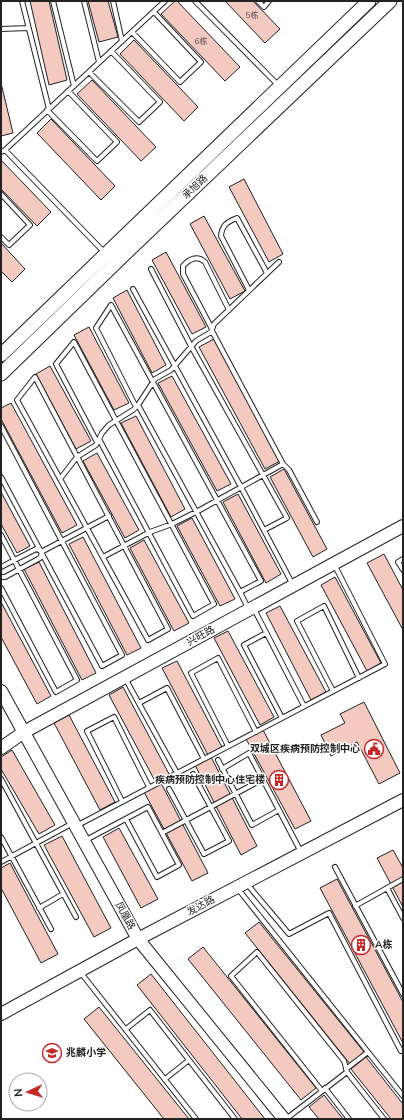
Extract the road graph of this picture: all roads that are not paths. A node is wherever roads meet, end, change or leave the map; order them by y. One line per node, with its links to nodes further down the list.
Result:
1 (22, 1): 12 (lane)
2 (54, 1): 19 (lane)
3 (84, 1): 17 (lane)
4 (113, 1): 15 (lane)
5 (165, 1): 11 (lane)
6 (195, 1): 20 (lane)
7 (258, 1): 8 (lane)
8 (269, 1)
9 (390, 1): 37 (main road, 承旭路)
10 (367, 2): 20 (main road, 承旭路)
11 (154, 12): 14 (lane); 14 (lane)
12 (28, 28): 13 (lane); 22 (lane)
13 (1, 29)
14 (132, 32): 15 (lane)
15 (122, 41): 16 (lane)
16 (111, 51): 17 (lane); 18 (lane)
17 (99, 62): 18 (lane)
18 (89, 72): 19 (lane)
19 (74, 86): 21 (lane)
20 (280, 87): 26 (main road, 承旭路)
21 (68, 91): 22 (lane); 22 (lane)
22 (48, 110): 23 (lane)
23 (3, 151): 26 (lane)
24 (1, 194): 25 (lane)
25 (1, 237)
26 (106, 254): 35 (main road, 承旭路)
27 (279, 262): 29 (lane)
28 (151, 269): 34 (lane)
29 (267, 273): 31 (lane); 31 (lane)
30 (133, 289): 36 (lane)
31 (249, 290): 32 (lane)
32 (229, 310): 33 (lane); 33 (lane)
33 (212, 330): 34 (lane); 44 (lane)
34 (191, 346): 36 (lane); 45 (lane)
35 (1, 355)
36 (174, 366): 38 (lane); 48 (lane)
37 (1, 374)
38 (153, 383): 39 (lane); 39 (lane); 49 (lane)
39 (137, 406): 40 (lane); 50 (lane)
40 (115, 421): 42 (lane); 42 (lane); 53 (lane)
41 (1, 426): 59 (lane)
42 (98, 441): 43 (lane); 57 (lane)
43 (77, 457): 47 (lane); 47 (lane); 51 (lane)
44 (283, 464): 45 (lane); 52 (lane)
45 (263, 475): 48 (lane); 55 (lane)
46 (1, 477): 61 (lane)
47 (60, 479): 54 (lane)
48 (241, 487): 49 (lane); 55 (lane)
49 (216, 500): 50 (lane); 72 (lane)
50 (196, 512): 53 (lane); 72 (lane)
51 (109, 516): 54 (lane); 60 (lane)
52 (317, 522)
53 (171, 524): 57 (lane); 57 (lane)
54 (87, 528): 59 (lane); 62 (lane)
55 (264, 530): 70 (lane)
56 (402, 530): 65 (street, 兴旺路)
57 (149, 532): 60 (lane)
58 (1, 536): 64 (lane)
59 (61, 541): 61 (lane); 61 (lane)
60 (124, 545): 62 (lane); 62 (lane)
61 (41, 552): 64 (lane); 67 (lane)
62 (103, 557)
63 (403, 559): 68 (lane)
64 (14, 560): 66 (lane); 67 (lane)
65 (334, 564): 70 (street, 兴旺路); 76 (lane)
66 (1, 567)
67 (19, 570): 69 (lane); 71 (lane)
68 (403, 570)
69 (1, 577)
70 (293, 586): 73 (street, 兴旺路)
71 (1, 588)
72 (240, 592): 73 (lane)
73 (251, 609): 74 (lane); 75 (street, 兴旺路)
74 (266, 633): 80 (lane); 81 (lane)
75 (125, 677): 79 (lane); 82 (street, 兴旺路)
76 (359, 678): 78 (lane); 78 (lane)
77 (1, 691): 82 (street, 凤凰路)
78 (333, 691): 80 (lane)
79 (139, 703): 86 (lane); 89 (lane)
80 (304, 706): 81 (lane)
81 (282, 718): 83 (lane)
82 (24, 732): 85 (street, 兴旺路); 102 (street, 凤凰路)
83 (256, 732): 84 (lane); 84 (lane)
84 (228, 746): 86 (lane)
85 (1, 748)
86 (204, 759): 89 (lane)
87 (218, 760): 88 (lane)
88 (222, 769): 92 (lane); 95 (lane)
89 (177, 773): 93 (lane)
90 (193, 774): 98 (lane)
91 (1, 779): 106 (lane)
92 (263, 779): 95 (lane); 99 (lane)
93 (149, 788): 97 (lane); 97 (lane)
94 (170, 789): 101 (lane)
95 (235, 794): 98 (lane); 99 (lane)
96 (403, 800): 107 (street, 发达路)
97 (122, 802): 102 (lane)
98 (211, 807): 101 (lane); 101 (lane)
99 (279, 810): 107 (lane)
100 (126, 819): 103 (lane); 103 (lane); 105 (lane)
101 (186, 820): 103 (lane)
102 (75, 824): 105 (street, 凤凰路); 106 (lane)
103 (162, 833)
104 (1, 838): 108 (lane)
105 (84, 841): 120 (street, 凤凰路)
106 (36, 843): 108 (lane); 114 (lane)
107 (301, 853): 112 (street, 发达路)
108 (11, 856): 109 (lane); 116 (lane)
109 (1, 862)
110 (334, 867): 115 (lane)
111 (403, 879): 113 (lane)
112 (241, 885): 120 (street, 发达路); 125 (lane); 126 (lane)
113 (387, 888): 115 (lane); 118 (lane)
114 (63, 894): 116 (lane); 117 (lane)
115 (355, 906): 122 (lane)
116 (39, 908): 119 (lane)
117 (76, 917)
118 (403, 918)
119 (50, 929)
120 (138, 939): 121 (street, 发达路); 134 (street, 凤凰路)
121 (80, 971): 123 (street, 发达路); 124 (lane)
122 (403, 994)
123 (1, 1014)
124 (126, 1029): 127 (lane); 129 (lane)
125 (403, 1050)
126 (368, 1052): 128 (lane); 131 (lane)
127 (189, 1060): 129 (lane); 133 (lane)
128 (346, 1071): 130 (lane); 130 (lane); 136 (lane)
129 (165, 1079): 132 (lane)
130 (324, 1090): 134 (lane); 135 (lane)
131 (403, 1096)
132 (196, 1119)
133 (235, 1119)
134 (284, 1119)
135 (349, 1119)
136 (384, 1119)

